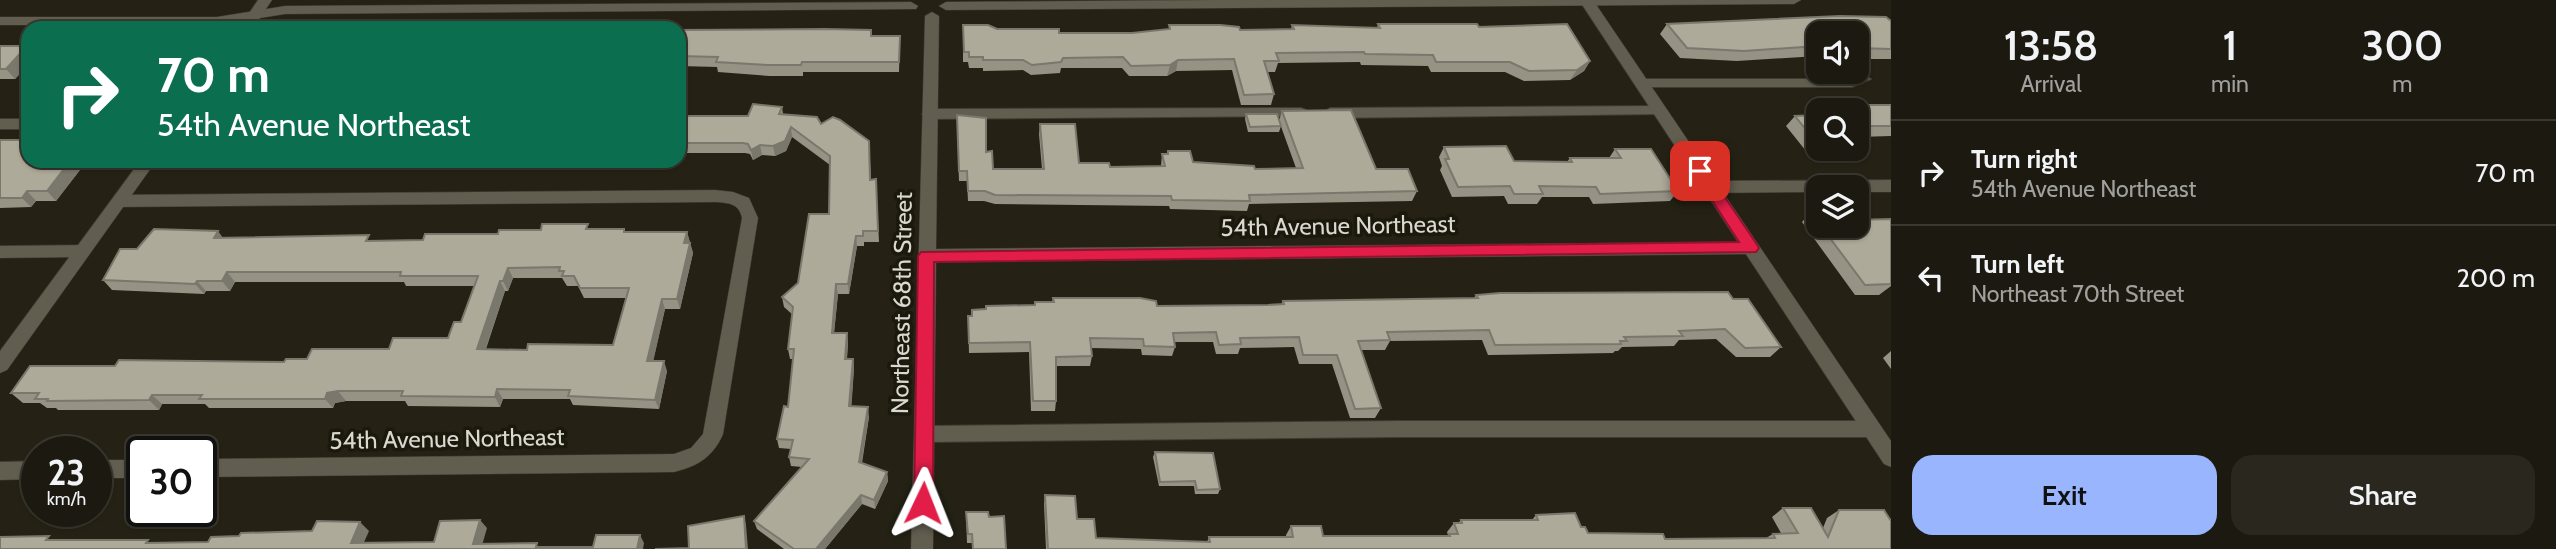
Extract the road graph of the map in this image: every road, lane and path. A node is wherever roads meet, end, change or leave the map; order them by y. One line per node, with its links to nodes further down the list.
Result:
1 (265, 0): 6 (street)
2 (1794, 0): 3 (street)
3 (1587, 1): 5 (street); 9 (street)
4 (913, 3): 5 (street); 6 (street)
5 (940, 7): 12 (street, Northeast 68th Street)
6 (256, 15): 7 (street); 8 (street)
7 (0, 21)
8 (251, 21)
9 (1641, 83): 10 (lane); 11 (street)
10 (1806, 83)
11 (1660, 111): 12 (lane); 17 (street)
12 (929, 114): 22 (street, Northeast 68th Street)
13 (0, 124): 14 (lane)
14 (21, 124)
15 (143, 168): 18 (street)
16 (1891, 186): 17 (street)
17 (1711, 187): 19 (street)
18 (118, 201): 20 (street); 26 (street, 54th Avenue Northeast)
19 (1751, 248): 22 (street, 54th Avenue Northeast); 25 (street)
20 (82, 251): 21 (street); 23 (street)
21 (0, 252)
22 (926, 256): 24 (street, Northeast 68th Street)
23 (0, 365)
24 (926, 434): 25 (lane); 29 (street, Northeast 68th Street)
25 (1884, 444)
26 (217, 468)
27 (21, 470): 28 (street)
28 (0, 471)
29 (922, 549)

